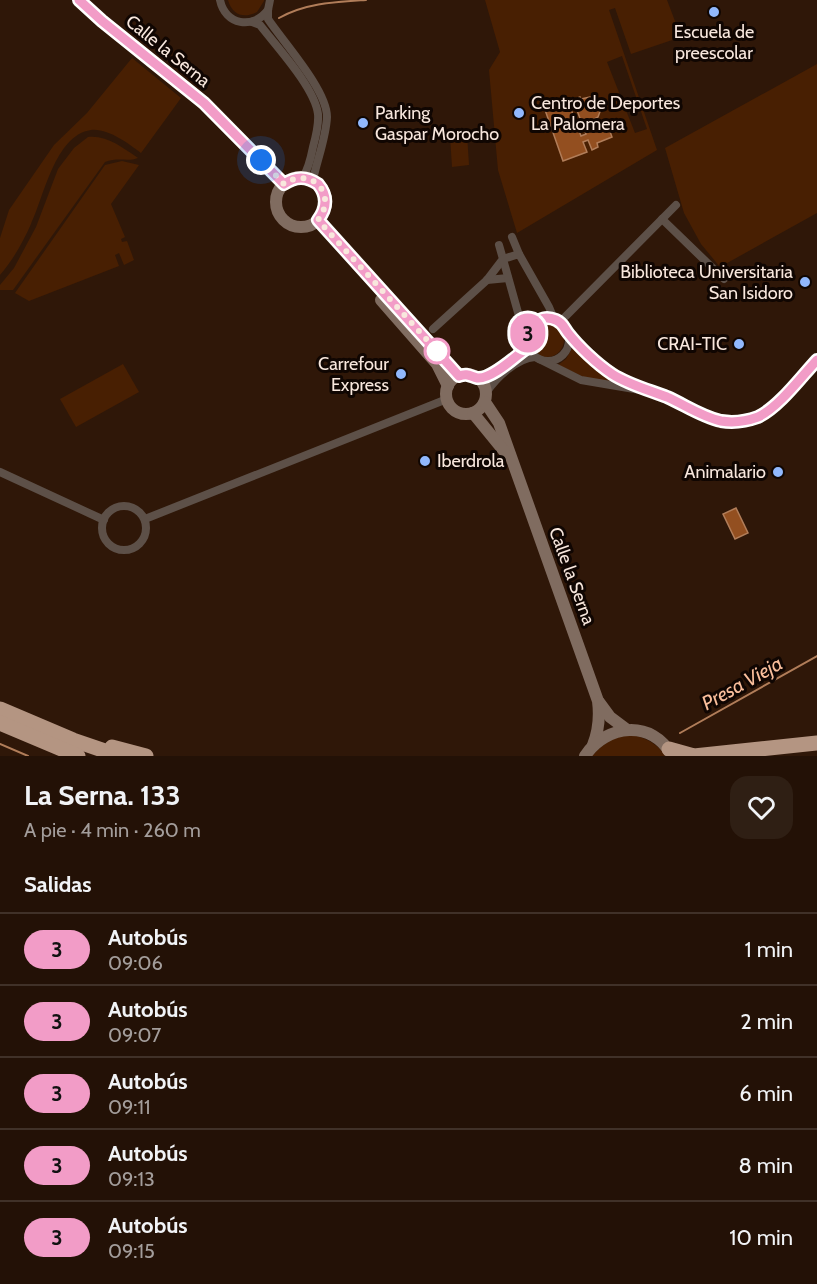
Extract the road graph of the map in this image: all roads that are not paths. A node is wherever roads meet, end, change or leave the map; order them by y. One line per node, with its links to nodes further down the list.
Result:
1 (79, 0): 7 (street, Calle la Serna)
2 (220, 0): 5 (street)
3 (270, 0): 4 (street)
4 (268, 10): 5 (street); 6 (street)
5 (252, 22): 6 (street)
6 (308, 179): 7 (street); 10 (street)
7 (284, 184): 10 (street)
8 (676, 205): 9 (street)
9 (662, 219): 17 (street); 19 (street)
10 (318, 220): 13 (street)
11 (512, 237): 14 (street)
12 (499, 245): 15 (street)
13 (347, 253): 25 (street); 27 (street)
14 (519, 254): 15 (street); 19 (street)
15 (503, 259): 16 (street); 18 (street)
16 (508, 278): 18 (street); 22 (street)
17 (724, 279)
18 (487, 280): 20 (street)
19 (557, 320): 21 (street); 22 (street)
20 (433, 329)
21 (568, 333): 23 (street); 28 (street)
22 (527, 344): 23 (street); 26 (street)
23 (537, 358): 28 (street); 29 (street)
24 (817, 360): 28 (street)
25 (459, 376): 26 (street); 27 (street)
26 (478, 378): 29 (street, Calle la Serna)
27 (448, 386): 30 (street)
28 (646, 391)
29 (486, 397): 31 (street); 32 (street, Calle la Serna)
30 (447, 399): 31 (street, Calle la Serna); 34 (street)
31 (474, 413): 32 (street, Calle la Serna)
32 (512, 462): 36 (street, Calle la Serna)
33 (0, 472): 35 (street)
34 (145, 519): 35 (street); 35 (street)
35 (104, 520)
36 (598, 701): 40 (street, Calle la Serna); 42 (street, Calle la Serna)
37 (0, 709): 38 (highway)
38 (26, 720): 47 (highway); 48 (highway)
39 (0, 723): 44 (highway)
40 (626, 729): 42 (street); 43 (street)
41 (817, 743): 43 (highway)
42 (593, 745): 49 (street)
43 (670, 753)
44 (73, 754): 46 (highway)
45 (817, 754): 50 (highway)
46 (83, 756)
47 (120, 756)
48 (146, 756)
49 (585, 756)
50 (794, 756)

